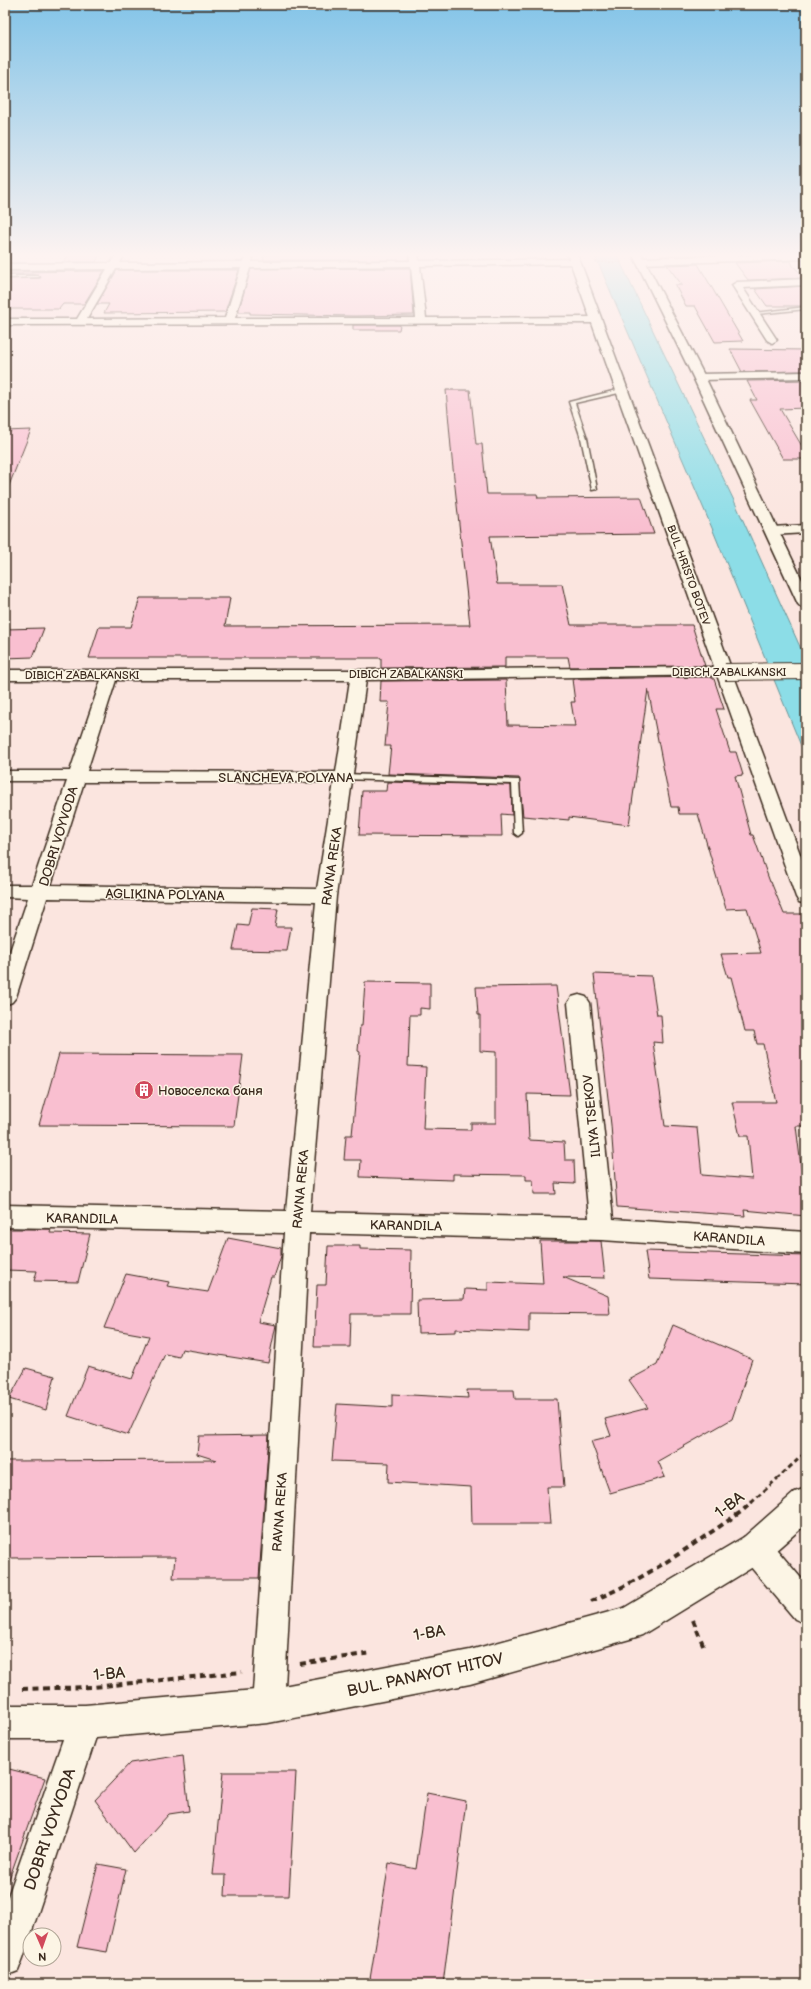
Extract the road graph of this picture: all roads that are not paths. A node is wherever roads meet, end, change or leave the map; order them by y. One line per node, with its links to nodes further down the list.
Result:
1 (604, 346): 5 (main road, BUL. HRISTO BOTEV)
2 (683, 346): 4 (main road)
3 (806, 375): 4 (street)
4 (699, 377): 8 (main road)
5 (621, 391): 6 (lane); 11 (main road, BUL. HRISTO BOTEV)
6 (594, 489)
7 (806, 529): 8 (street)
8 (772, 531): 9 (main road)
9 (806, 604)
10 (806, 671): 11 (street, DIBICH ZABALKANSKI, bridge)
11 (725, 672): 14 (street, DIBICH ZABALKANSKI); 22 (main road, BUL. HRISTO BOTEV)
12 (5, 675): 13 (street, DIBICH ZABALKANSKI)
13 (110, 675): 14 (street, DIBICH ZABALKANSKI); 16 (street, DOBRI VOYVODA)
14 (359, 675): 17 (street, RAVNA REKA)
15 (5, 776): 16 (street, SLANCHEVA POLYANA)
16 (76, 776): 17 (street, SLANCHEVA POLYANA); 20 (street, DOBRI VOYVODA)
17 (344, 777): 18 (lane, SLANCHEVA POLYANA); 21 (street, RAVNA REKA)
18 (518, 833)
19 (5, 891): 20 (street, AGLIKINA POLYANA)
20 (41, 892): 21 (street, AGLIKINA POLYANA); 23 (street, DOBRI VOYVODA)
21 (326, 896): 26 (street, RAVNA REKA)
22 (806, 897)
23 (5, 997)
24 (579, 1003): 27 (street, ILIYA TSEKOV)
25 (5, 1216): 26 (street, KARANDILA)
26 (296, 1223): 27 (street, KARANDILA); 32 (street, RAVNA REKA)
27 (602, 1229): 28 (street, KARANDILA)
28 (806, 1243)
29 (806, 1503): 30 (main road, BUL. PANAYOT HITOV)
30 (755, 1548): 31 (street); 32 (main road, BUL. PANAYOT HITOV)
31 (806, 1608)
32 (268, 1706): 34 (main road, BUL. PANAYOT HITOV)
33 (5, 1722): 34 (main road, BUL. PANAYOT HITOV)
34 (85, 1722): 35 (street, DOBRI VOYVODA)
35 (5, 1958)

